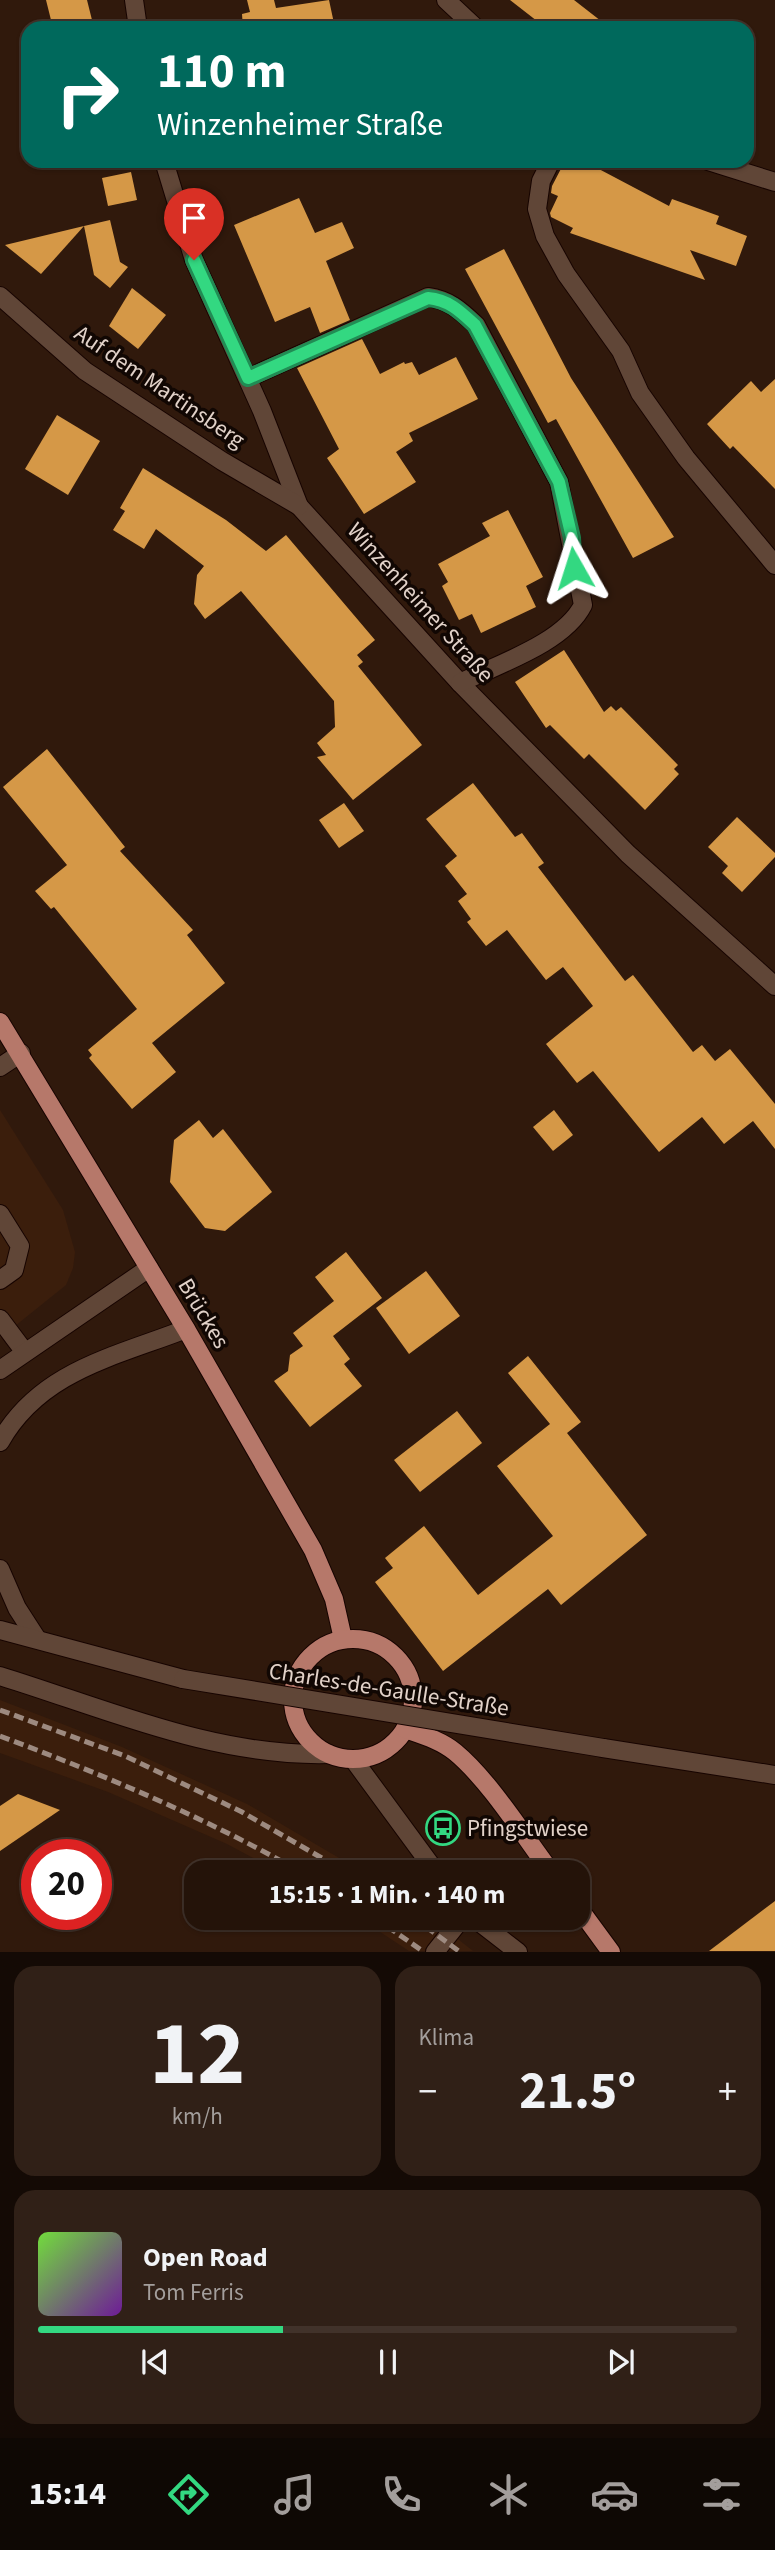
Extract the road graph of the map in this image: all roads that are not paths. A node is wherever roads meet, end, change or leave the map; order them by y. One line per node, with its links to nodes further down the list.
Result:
1 (134, 0): 3 (street)
2 (446, 0): 4 (street)
3 (137, 21)
4 (468, 21)
5 (166, 168): 10 (street, Winzenheimer Straße)
6 (548, 168): 12 (street)
7 (730, 168): 8 (street)
8 (775, 182)
9 (0, 296): 11 (street, Auf dem Martinsberg)
10 (248, 378): 11 (street, Winzenheimer Straße); 13 (street)
11 (299, 506): 13 (street, Winzenheimer Straße)
12 (775, 565)
13 (460, 683): 14 (street, Winzenheimer Straße)
14 (775, 986)
15 (0, 1022): 16 (main road, Brückes)
16 (21, 1053): 17 (street); 19 (main road, Brückes)
17 (0, 1066)
18 (0, 1214): 20 (street)
19 (149, 1268): 22 (main road, Brückes); 23 (street)
20 (0, 1280)
21 (0, 1319): 23 (street)
22 (186, 1329): 25 (street); 29 (main road, Brückes)
23 (24, 1351): 24 (street)
24 (0, 1370)
25 (0, 1442)
26 (0, 1569): 28 (street)
27 (0, 1630): 28 (street, Charles-de-Gaulle-Straße)
28 (37, 1639): 34 (street, Charles-de-Gaulle-Straße, bridge)
29 (343, 1639): 31 (main road); 32 (main road)
30 (0, 1676): 32 (street)
31 (405, 1729): 33 (main road); 36 (main road)
32 (328, 1754): 33 (main road)
33 (353, 1759): 35 (street)
34 (775, 1775)
35 (427, 1860)
36 (542, 1860)
37 (590, 1923): 42 (main road)
38 (452, 1930): 40 (street)
39 (490, 1930): 41 (street)
40 (435, 1951)
41 (518, 1951)
42 (611, 1951)

